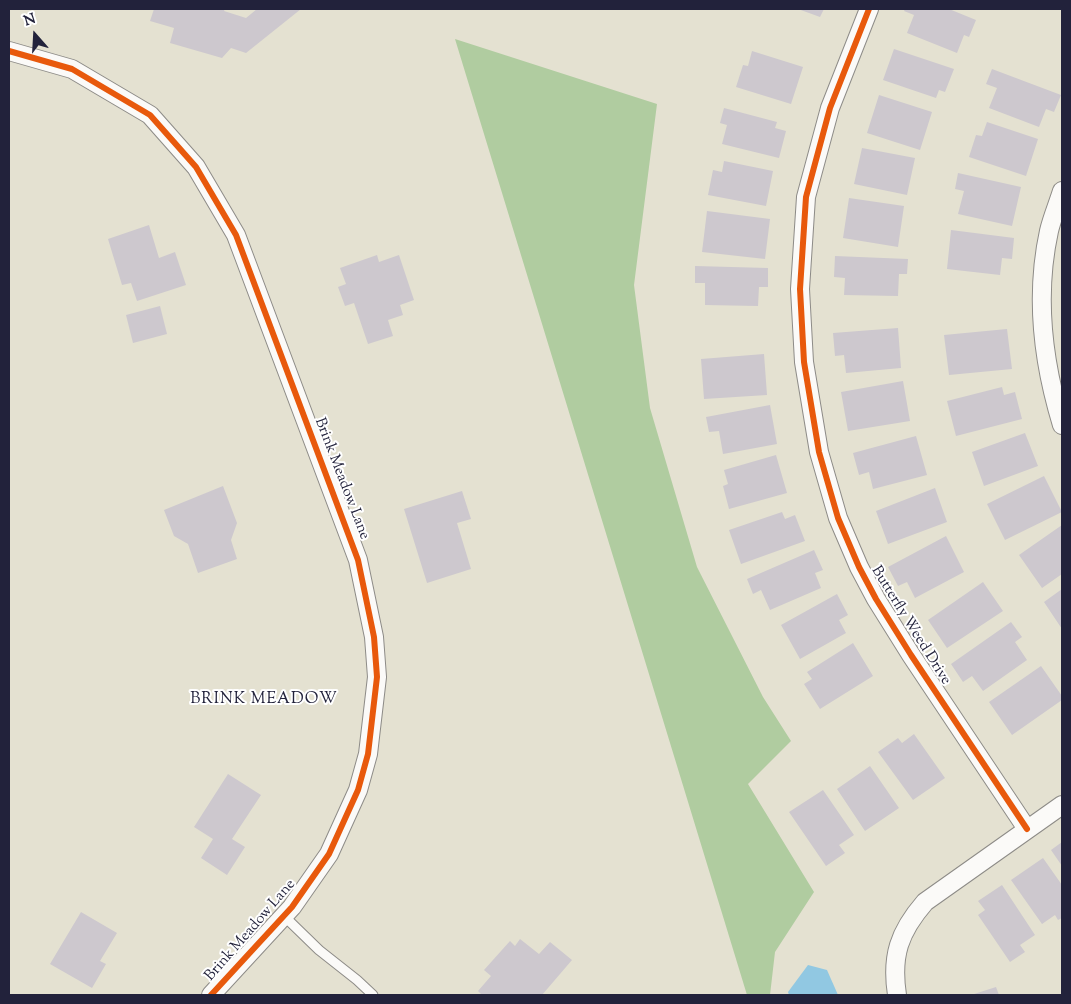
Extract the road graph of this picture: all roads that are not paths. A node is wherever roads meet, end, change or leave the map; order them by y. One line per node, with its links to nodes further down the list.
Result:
1 (869, 9): 6 (street, Butterfly Weed Drive)
2 (9, 51): 7 (street, Brink Meadow Lane)
3 (1062, 191): 4 (street)
4 (1062, 425)
5 (1062, 805): 6 (street)
6 (1027, 829): 10 (street)
7 (284, 916): 8 (street, Brink Meadow Lane); 9 (lane)
8 (211, 995)
9 (372, 995)
10 (897, 995)

